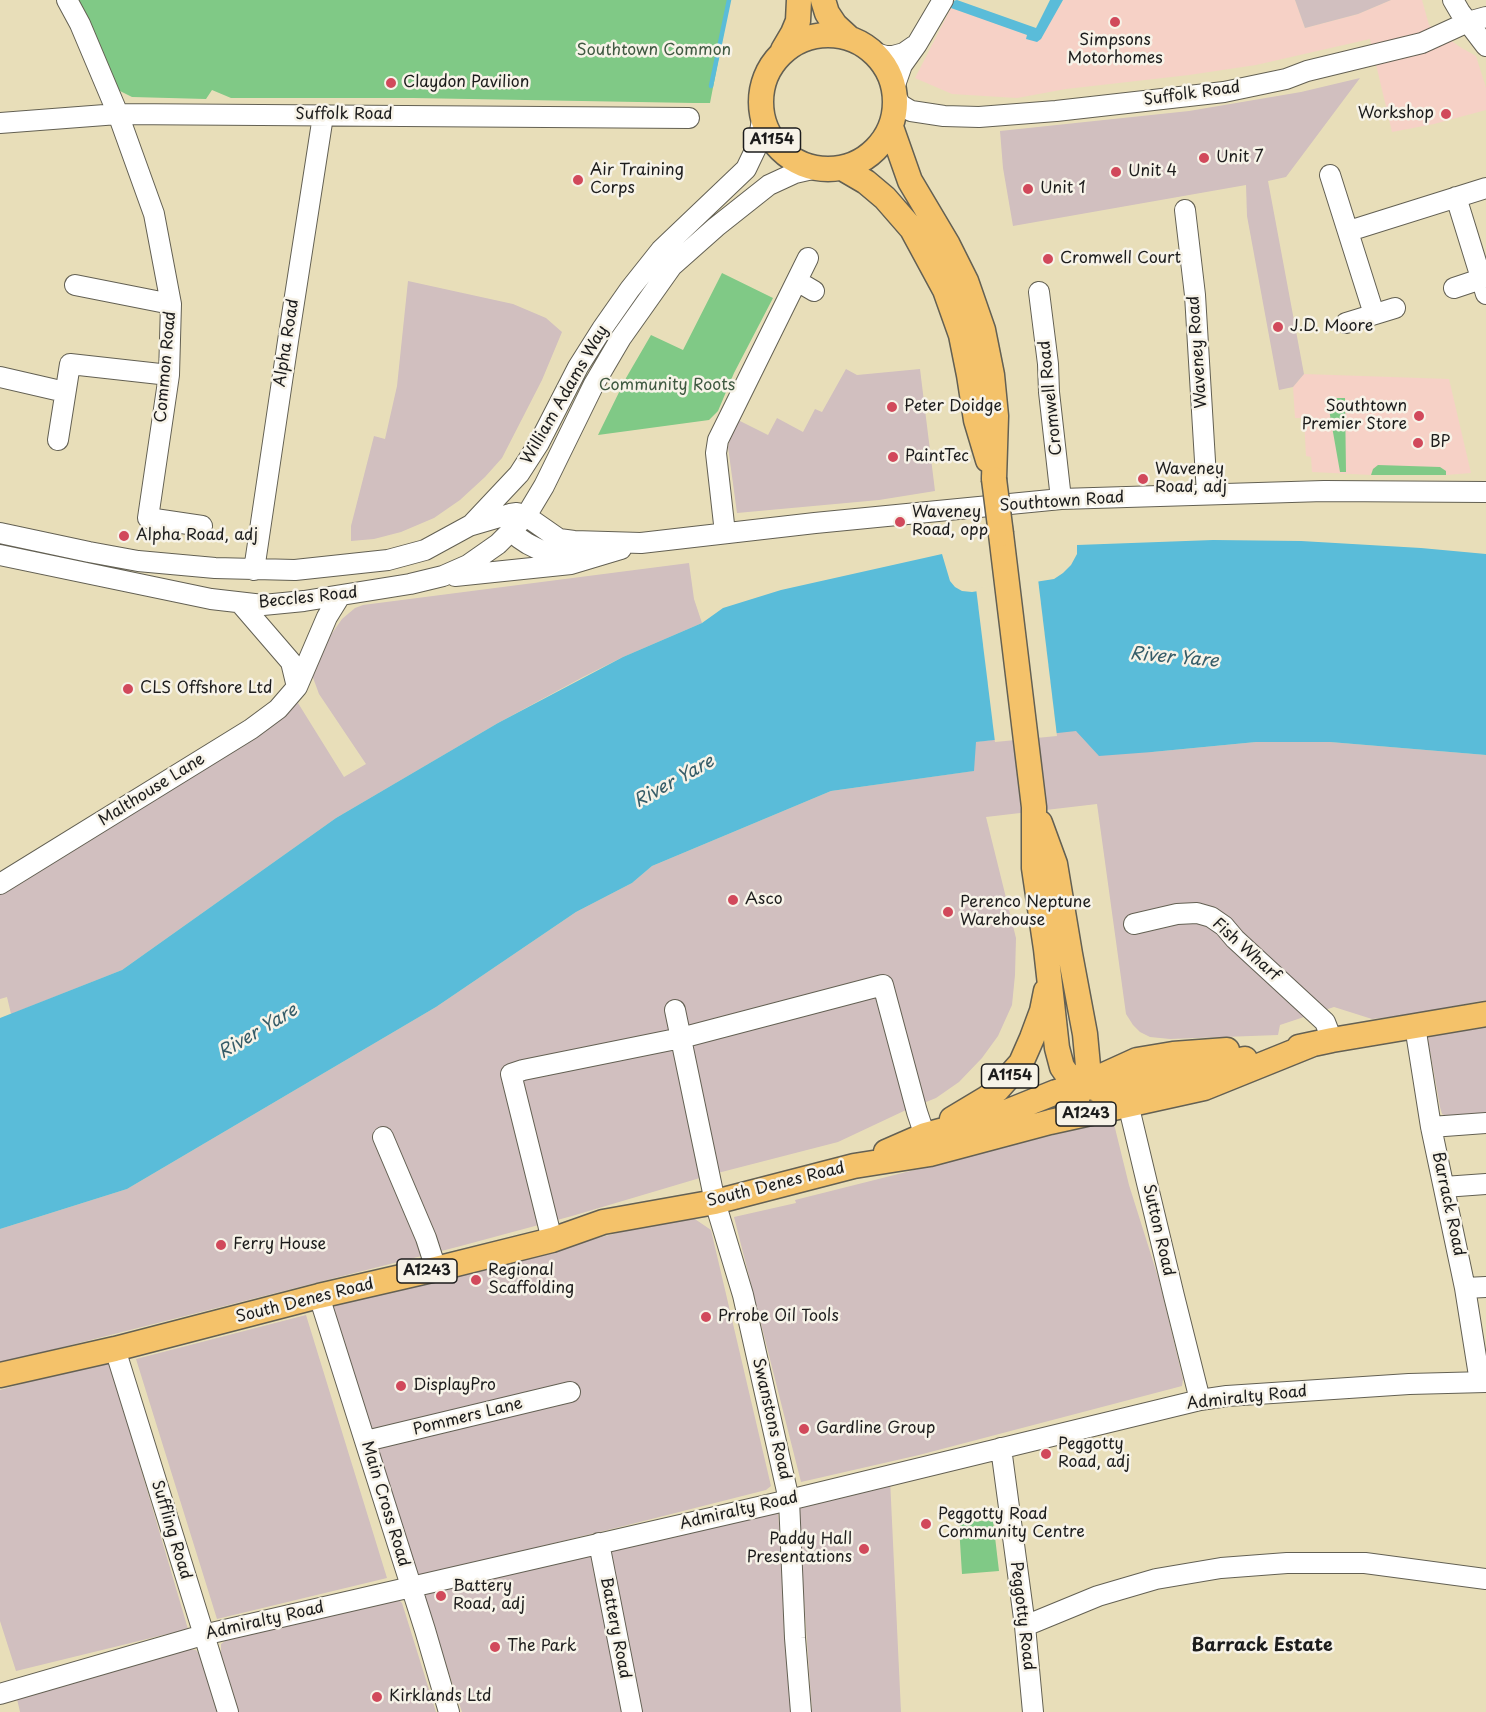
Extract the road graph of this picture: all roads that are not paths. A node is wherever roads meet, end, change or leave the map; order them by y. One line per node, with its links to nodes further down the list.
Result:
1 (67, 0): 13 (street, Common Road)
2 (799, 0): 10 (main road, A1154)
3 (823, 0): 7 (main road, A1154)
4 (943, 0): 8 (street)
5 (1453, 0): 6 (street)
6 (1477, 20): 9 (street); 12 (street, Suffolk Road)
7 (848, 37): 10 (main road, A1154); 11 (main road, A1154)
8 (917, 44): 11 (street); 12 (street)
9 (1486, 46)
10 (783, 50): 16 (main road, A1154)
11 (875, 53): 12 (main road, A1154)
12 (895, 92): 18 (main road, A1154)
13 (117, 114): 14 (street, Suffolk Road); 17 (street, Suffolk Road); 31 (street, Common Road)
14 (323, 116): 15 (street, Suffolk Road); 52 (street, Alpha Road)
15 (689, 118)
16 (762, 121): 19 (main road, A1154); 39 (street, William Adams Way)
17 (0, 123)
18 (891, 127): 20 (main road, A1154); 40 (main road, A1154)
19 (817, 168): 20 (main road, A1154); 44 (street, William Adams Way)
20 (842, 168): 40 (main road, A1154)
21 (1330, 175): 25 (street)
22 (1486, 188): 23 (street)
23 (1456, 197): 25 (street); 28 (street)
24 (1185, 210): 42 (street, Waveney Road)
25 (1349, 231): 33 (street)
26 (808, 258): 48 (street)
27 (75, 285): 31 (street)
28 (1484, 286): 29 (street)
29 (1454, 288)
30 (1039, 295): 43 (street, Cromwell Road)
31 (171, 304): 35 (street, Common Road)
32 (1395, 308): 33 (street)
33 (1374, 314): 34 (street)
34 (1346, 323)
35 (169, 375): 37 (street); 45 (street, Common Road)
36 (0, 377): 37 (street)
37 (65, 392): 38 (street)
38 (58, 440)
39 (519, 474): 44 (street, William Adams Way); 46 (street, William Adams Way)
40 (994, 479): 57 (main road, A1154, bridge)
41 (1486, 492): 42 (street, Southtown Road)
42 (1207, 494): 43 (street, Southtown Road)
43 (1061, 499): 48 (street, Southtown Road)
44 (516, 520): 46 (street); 49 (street, Southtown Road); 50 (street); 53 (street, Beccles Road)
45 (202, 526)
46 (470, 526): 52 (street, Beccles Road)
47 (0, 533): 52 (street, Beccles Road)
48 (725, 533): 49 (street, Southtown Road)
49 (640, 543): 50 (street, Southtown Road)
50 (610, 552): 53 (street, Southtown Road)
51 (0, 555): 55 (street, Beccles Road)
52 (254, 570)
53 (443, 576): 54 (street, Beccles Road)
54 (340, 596): 55 (street, Beccles Road); 56 (street, Malthouse Lane)
55 (241, 604): 56 (street)
56 (297, 687): 58 (street, Malthouse Lane)
57 (1034, 807): 60 (main road, A1154); 64 (main road, A1154)
58 (0, 884)
59 (1134, 924): 66 (street, Fish Wharf)
60 (1049, 980): 68 (main road, A1154); 73 (main road, A1154)
61 (675, 1010): 65 (street, Swanstons Road)
62 (1486, 1014): 63 (main road, A1243)
63 (1415, 1026): 66 (main road, South Denes Road / A1243); 71 (street, Barrack Road)
64 (1085, 1034): 67 (main road, A1154); 68 (main road, A1154)
65 (681, 1038): 73 (street); 76 (street, Swanstons Road); 77 (street)
66 (1322, 1042): 67 (main road, South Denes Road / A1243); 67 (main road, South Denes Road / A1243)
67 (1120, 1082): 68 (main road, South Denes Road / A1243); 69 (main road, South Denes Road / A1243); 86 (street, Sutton Road)
68 (1082, 1085): 69 (main road, South Denes Road / A1243); 73 (main road, South Denes Road / A1243)
69 (1050, 1122): 73 (main road, South Denes Road / A1243)
70 (1486, 1123): 71 (street)
71 (1431, 1127): 75 (street, Barrack Road)
72 (383, 1137): 78 (street)
73 (927, 1144): 76 (main road, South Denes Road / A1243)
74 (1486, 1184): 75 (street)
75 (1444, 1187): 80 (street, Barrack Road)
76 (715, 1202): 77 (main road, South Denes Road / A1243); 89 (street, Swanstons Road)
77 (552, 1240): 78 (main road, South Denes Road / A1243)
78 (436, 1269): 81 (main road, South Denes Road / A1243)
79 (1486, 1287): 80 (street)
80 (1465, 1288): 84 (street, Barrack Road)
81 (319, 1296): 82 (main road, South Denes Road / A1243); 87 (street, Main Cross Road)
82 (116, 1349): 83 (main road, South Denes Road / A1243); 94 (street, Suffling Road)
83 (0, 1375)
84 (1483, 1382): 86 (street, Admiralty Road)
85 (570, 1392): 87 (street, Pommers Lane)
86 (1200, 1400): 88 (street, Admiralty Road)
87 (366, 1441): 92 (street, Main Cross Road)
88 (1001, 1448): 89 (street, Admiralty Road); 93 (street, Peggotty Road)
89 (789, 1500): 90 (street, Admiralty Road); 99 (street, Swanstons Road)
90 (599, 1543): 92 (street, Admiralty Road); 98 (street, Battery Road)
91 (1486, 1579): 93 (street)
92 (411, 1586): 94 (street, Admiralty Road); 97 (street, Main Cross Road)
93 (1025, 1626): 100 (street, Peggotty Road)
94 (203, 1635): 95 (street, Admiralty Road); 96 (street, Suffling Road)
95 (3, 1696)
96 (228, 1712)
97 (449, 1712)
98 (632, 1712)
99 (801, 1712)
100 (1033, 1712)

